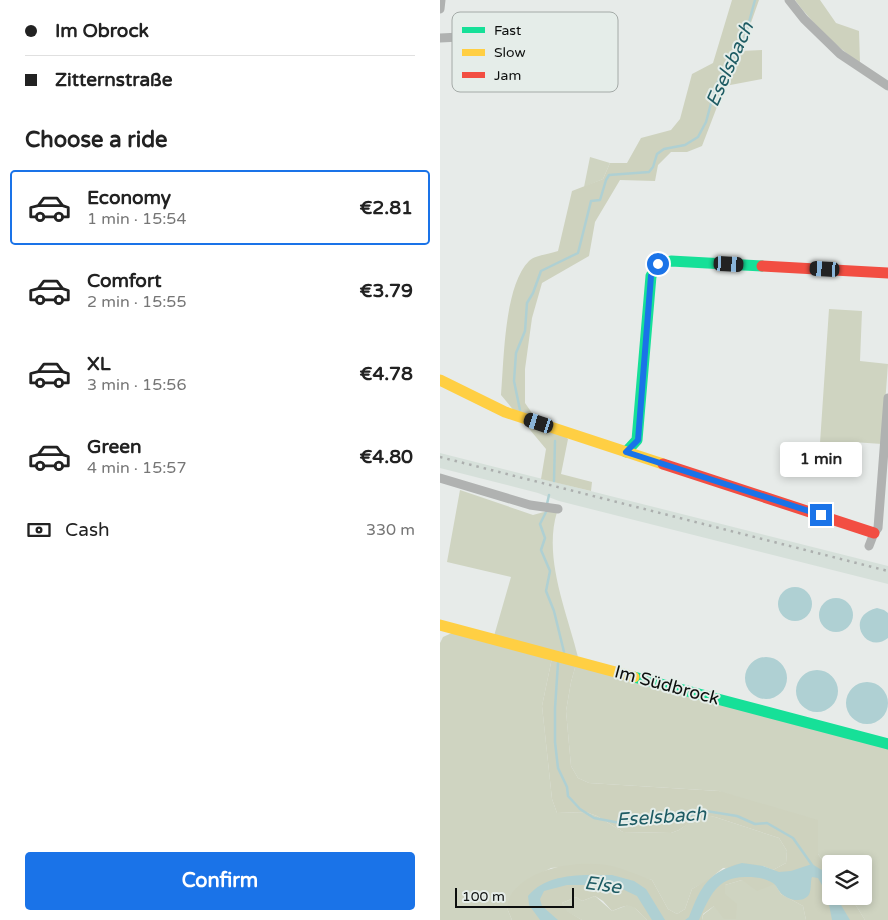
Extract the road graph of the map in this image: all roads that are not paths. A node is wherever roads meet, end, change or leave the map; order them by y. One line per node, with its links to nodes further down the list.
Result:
1 (442, 0): 3 (street)
2 (789, 0): 4 (street)
3 (440, 10)
4 (888, 86)
5 (888, 273): 8 (street)
6 (440, 380): 8 (street)
7 (888, 398): 11 (street)
8 (626, 452): 11 (street)
9 (440, 478): 10 (street)
10 (558, 508)
11 (874, 532): 12 (street)
12 (869, 546)
13 (442, 629): 14 (street, Im Südbrock)
14 (888, 744)

